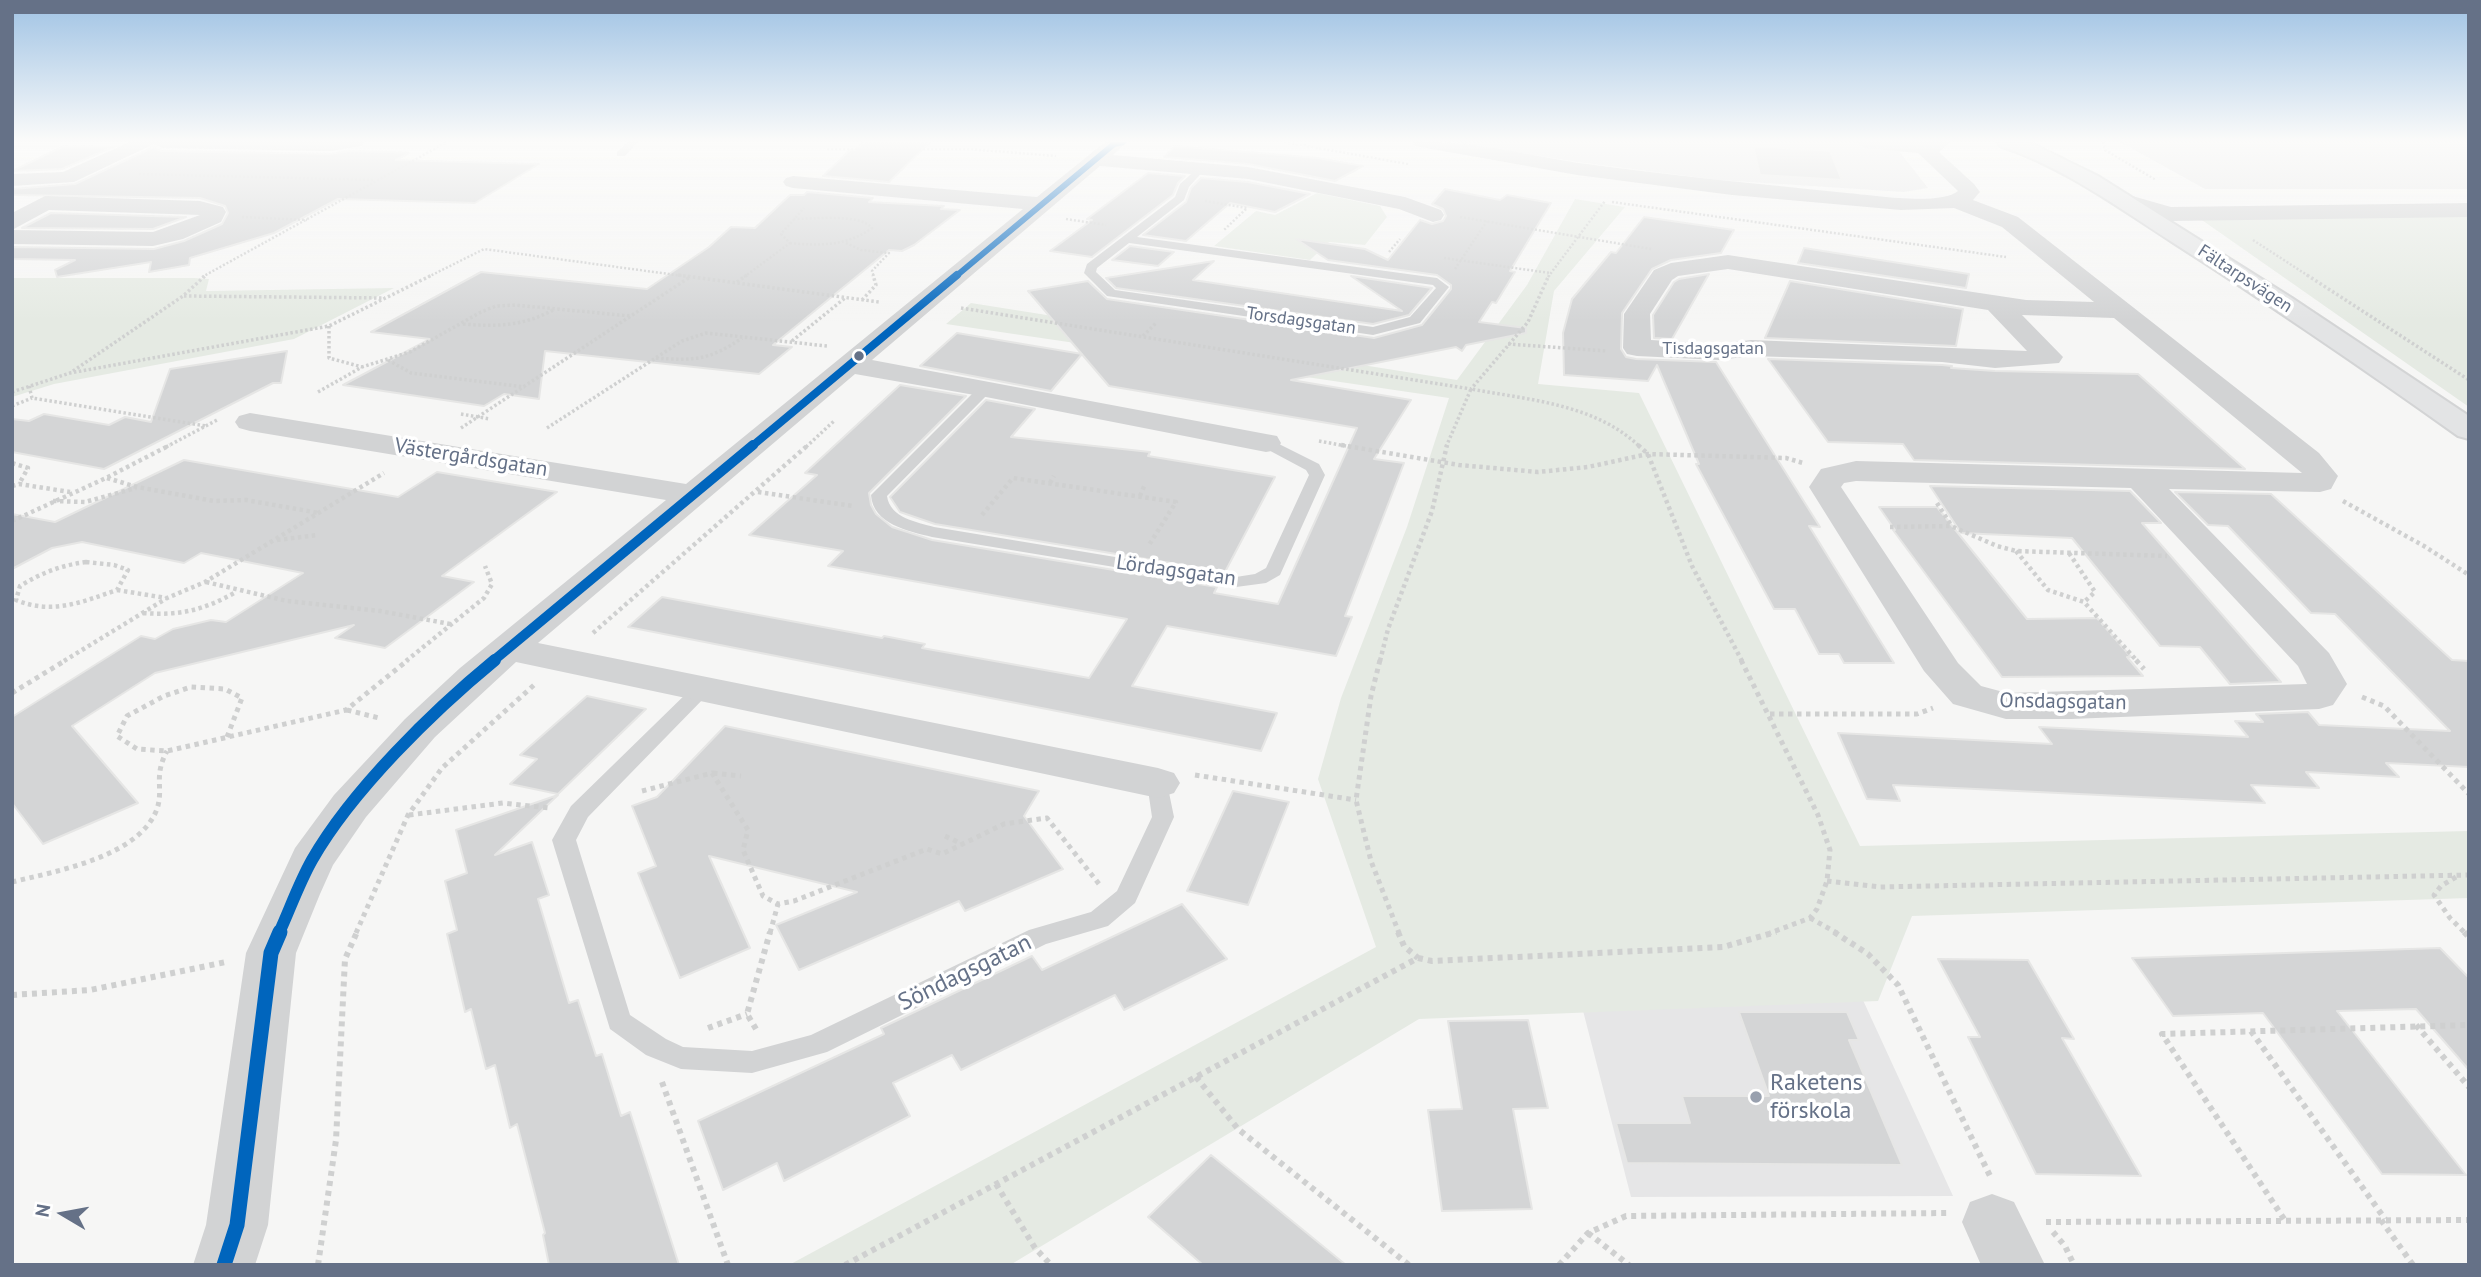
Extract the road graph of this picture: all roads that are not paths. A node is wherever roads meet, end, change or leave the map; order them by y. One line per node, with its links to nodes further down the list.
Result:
1 (970, 202): 11 (street)
2 (1059, 202): 11 (street)
3 (1175, 202): 16 (lane, Torsdagsgatan)
4 (1394, 202): 13 (street)
5 (1958, 202): 18 (street)
6 (2122, 202): 20 (main road, Fältarpsvägen)
7 (2127, 202): 12 (street)
8 (2149, 202): 12 (main road, Fältarpsvägen)
9 (45, 203): 14 (street); 15 (street)
10 (2469, 210): 12 (street)
11 (1050, 211): 19 (street)
12 (2171, 214): 20 (main road, Fältarpsvägen)
13 (1433, 215)
14 (12, 223)
15 (12, 237)
16 (1126, 239): 16 (lane, Torsdagsgatan)
17 (1996, 304): 17 (street, Tisdagsgatan); 18 (street, Tisdagsgatan)
18 (2121, 310): 25 (street)
19 (839, 356): 21 (street, Lördagsgatan); 26 (street)
20 (2405, 385): 23 (main road, Fältarpsvägen)
21 (986, 388): 24 (street, Lördagsgatan); 24 (lane, Lördagsgatan)
22 (250, 422): 26 (street, Västergårdsgatan)
23 (2469, 430)
24 (1266, 443)
25 (2142, 481): 25 (street, Onsdagsgatan)
26 (692, 495): 27 (street)
27 (509, 649): 28 (street); 30 (street)
28 (701, 690): 29 (street); 29 (lane, Söndagsgatan)
29 (1158, 783)
30 (224, 1265)

